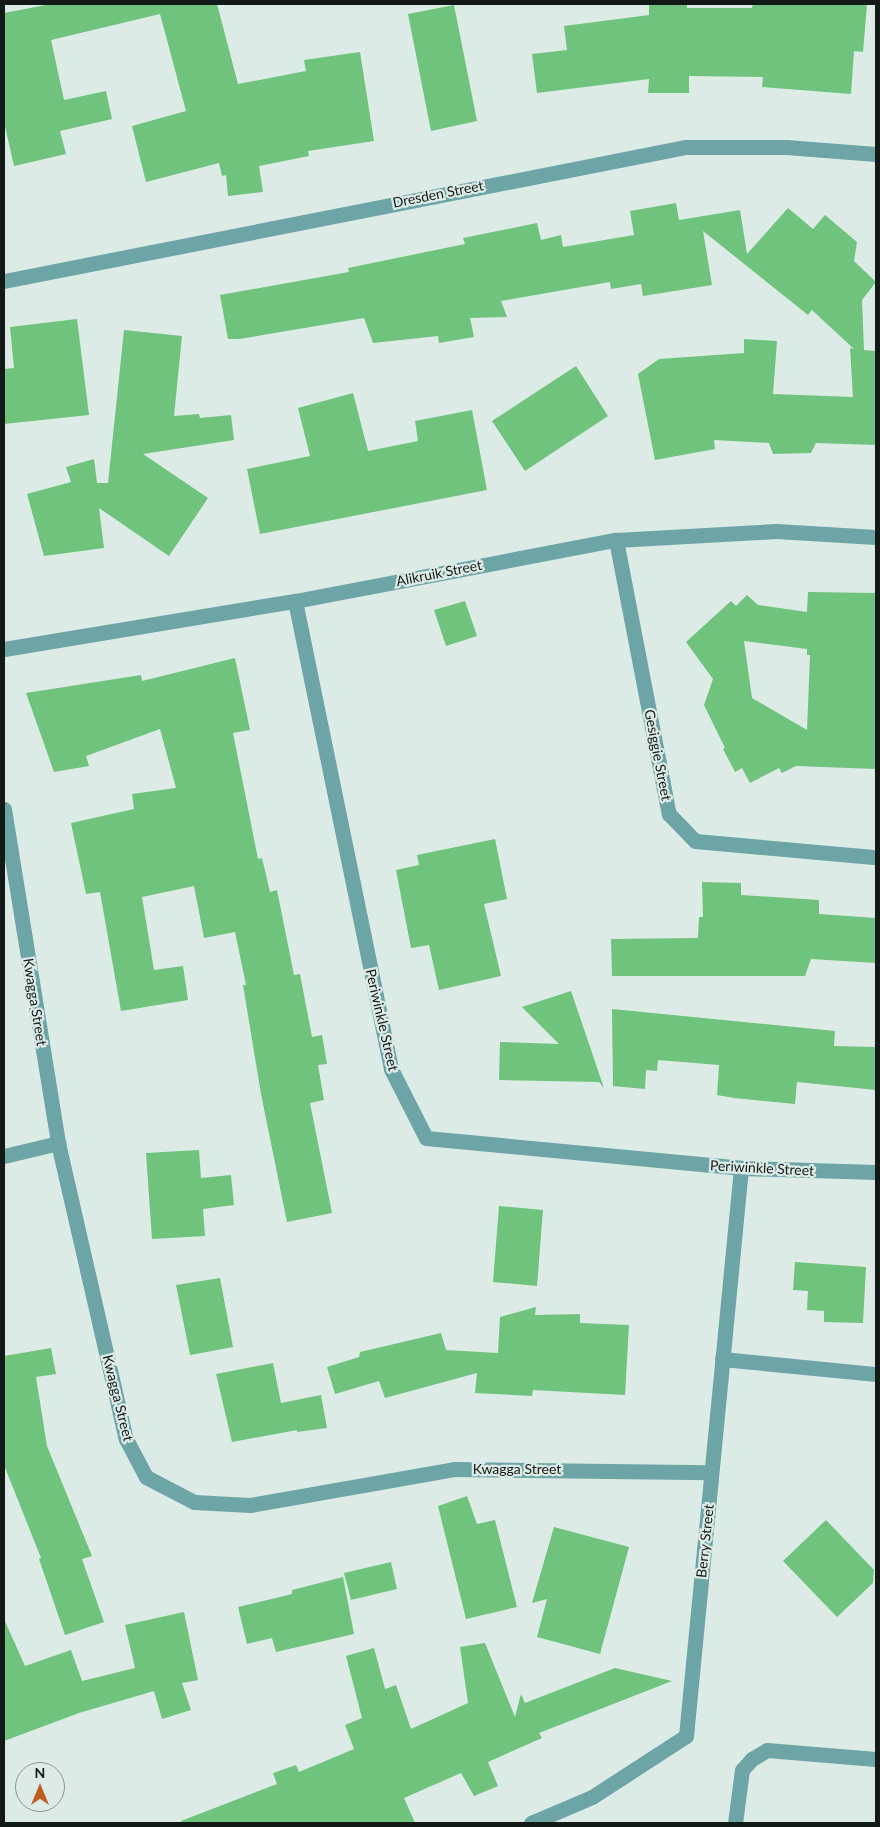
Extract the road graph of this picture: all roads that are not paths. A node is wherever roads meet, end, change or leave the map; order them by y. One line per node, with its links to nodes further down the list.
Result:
1 (876, 154): 2 (street, Dresden Street)
2 (4, 281)
3 (876, 537): 4 (street, Alikruik Street)
4 (616, 540): 5 (street, Alikruik Street); 8 (street, Gesiggie Street)
5 (295, 601): 6 (street, Alikruik Street); 11 (street, Periwinkle Street)
6 (4, 648)
7 (4, 809): 9 (street, Kwagga Street)
8 (876, 857)
9 (58, 1143): 10 (street); 15 (street, Kwagga Street)
10 (4, 1156)
11 (741, 1168): 12 (street, Periwinkle Street); 13 (street, Berry Street)
12 (876, 1172)
13 (722, 1359): 14 (street); 15 (street, Berry Street)
14 (876, 1374)
15 (711, 1472): 17 (street, Berry Street)
16 (876, 1759): 18 (street)
17 (531, 1823)
18 (735, 1823)

